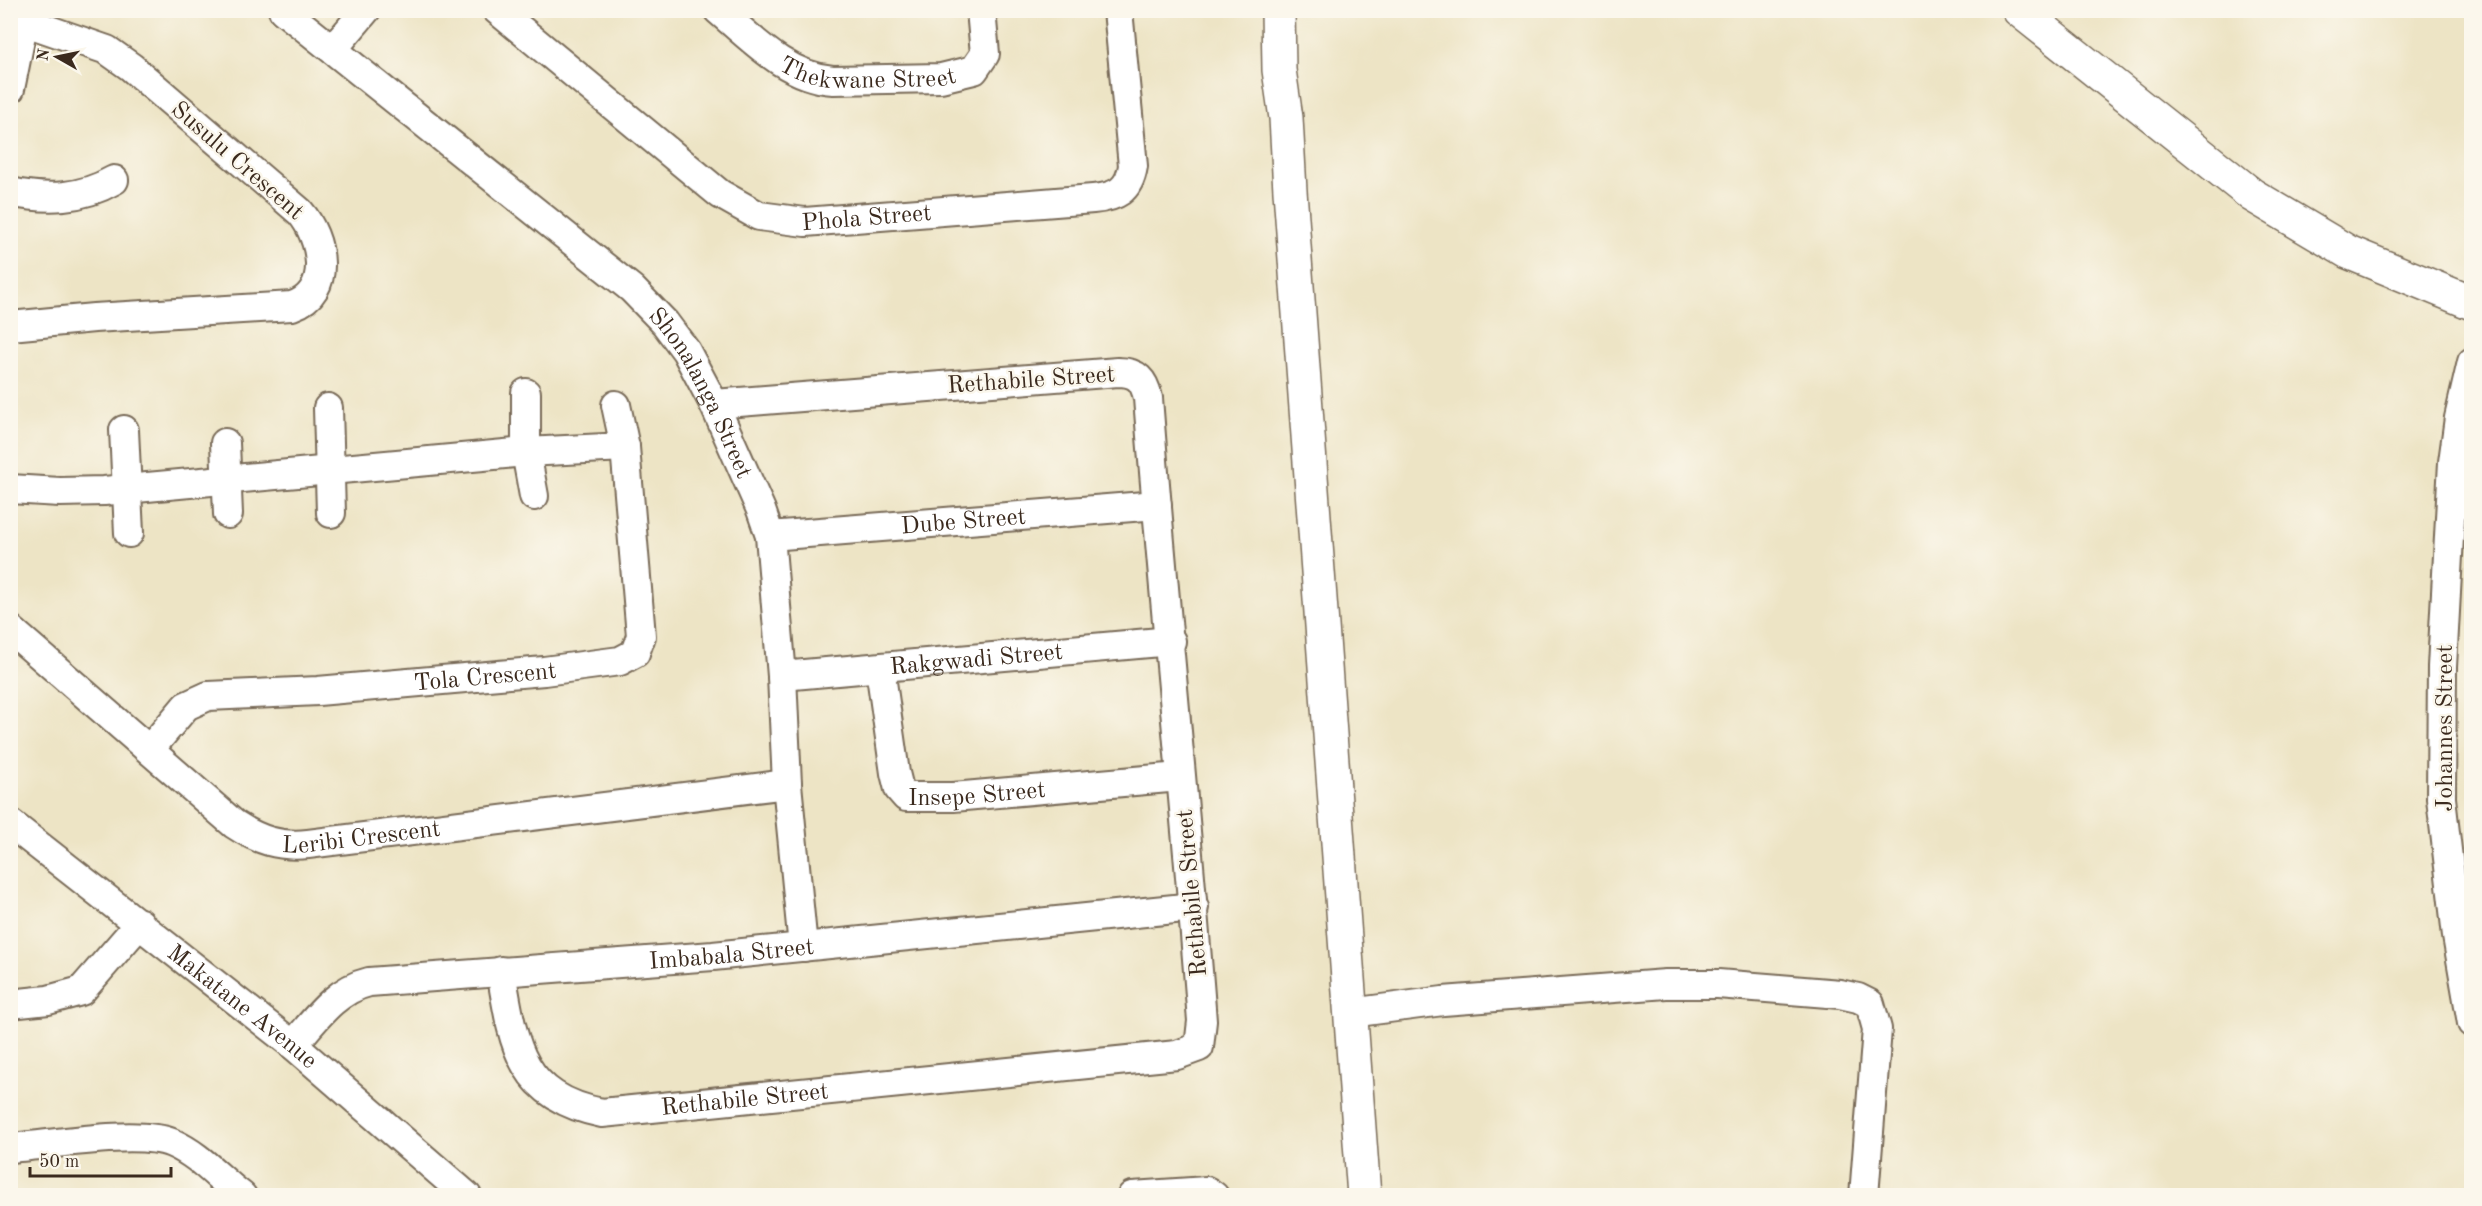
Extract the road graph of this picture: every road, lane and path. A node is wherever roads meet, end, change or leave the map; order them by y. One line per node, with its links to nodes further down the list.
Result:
1 (283, 10): 11 (street, Shonalanga Street)
2 (366, 10): 11 (street)
3 (497, 10): 6 (street, Phola Street)
4 (718, 10): 5 (street, Thekwane Street)
5 (981, 10)
6 (1118, 10)
7 (1278, 10): 13 (main road)
8 (1298, 10): 13 (main road)
9 (2019, 10): 16 (main road)
10 (25, 16): 12 (street); 17 (street, Susulu Crescent)
11 (333, 49): 20 (street, Shonalanga Street)
12 (10, 89)
13 (1287, 118): 50 (main road)
14 (114, 180): 15 (street)
15 (10, 192)
16 (2472, 303)
17 (10, 326)
18 (2472, 362): 51 (street, Johannes Street)
19 (526, 393): 26 (street)
20 (714, 404): 32 (street, Rethabile Street); 36 (street, Shonalanga Street)
21 (616, 405): 25 (street, Tola Crescent)
22 (328, 408): 27 (street)
23 (124, 430): 30 (street)
24 (225, 442): 28 (street)
25 (626, 447): 26 (street); 41 (street, Tola Crescent)
26 (526, 452): 27 (street); 31 (street)
27 (330, 471): 28 (street); 33 (street)
28 (226, 480): 30 (street); 34 (street)
29 (10, 489): 30 (street)
30 (128, 489): 35 (street)
31 (534, 496)
32 (1157, 506): 36 (street, Dube Street); 38 (street, Rethabile Street)
33 (331, 513)
34 (228, 514)
35 (129, 533)
36 (770, 536): 40 (street, Shonalanga Street)
37 (11, 631): 41 (street, Leribi Crescent)
38 (1171, 641): 39 (street, Rakgwadi Street); 42 (street, Rethabile Street)
39 (880, 668): 40 (street, Rakgwadi Street); 42 (street, Insepe Street)
40 (782, 676): 43 (street, Shonalanga Street)
41 (150, 749): 43 (street, Leribi Crescent)
42 (1180, 777): 45 (street, Rethabile Street)
43 (787, 784): 47 (street, Shonalanga Street)
44 (10, 822): 46 (street, Makatane Avenue)
45 (1194, 907): 47 (street, Imbabala Street); 48 (street, Rethabile Street)
46 (141, 923): 49 (street); 52 (street, Makatane Avenue)
47 (803, 947): 48 (street, Imbabala Street)
48 (501, 971): 52 (street, Imbabala Street)
49 (10, 1004)
50 (1350, 1013): 58 (main road); 59 (street)
51 (2472, 1023)
52 (293, 1045): 55 (street, Makatane Avenue)
53 (10, 1148): 54 (street)
54 (242, 1196)
55 (467, 1196)
56 (1132, 1196): 57 (street)
57 (1214, 1196)
58 (1364, 1196)
59 (1864, 1196)

